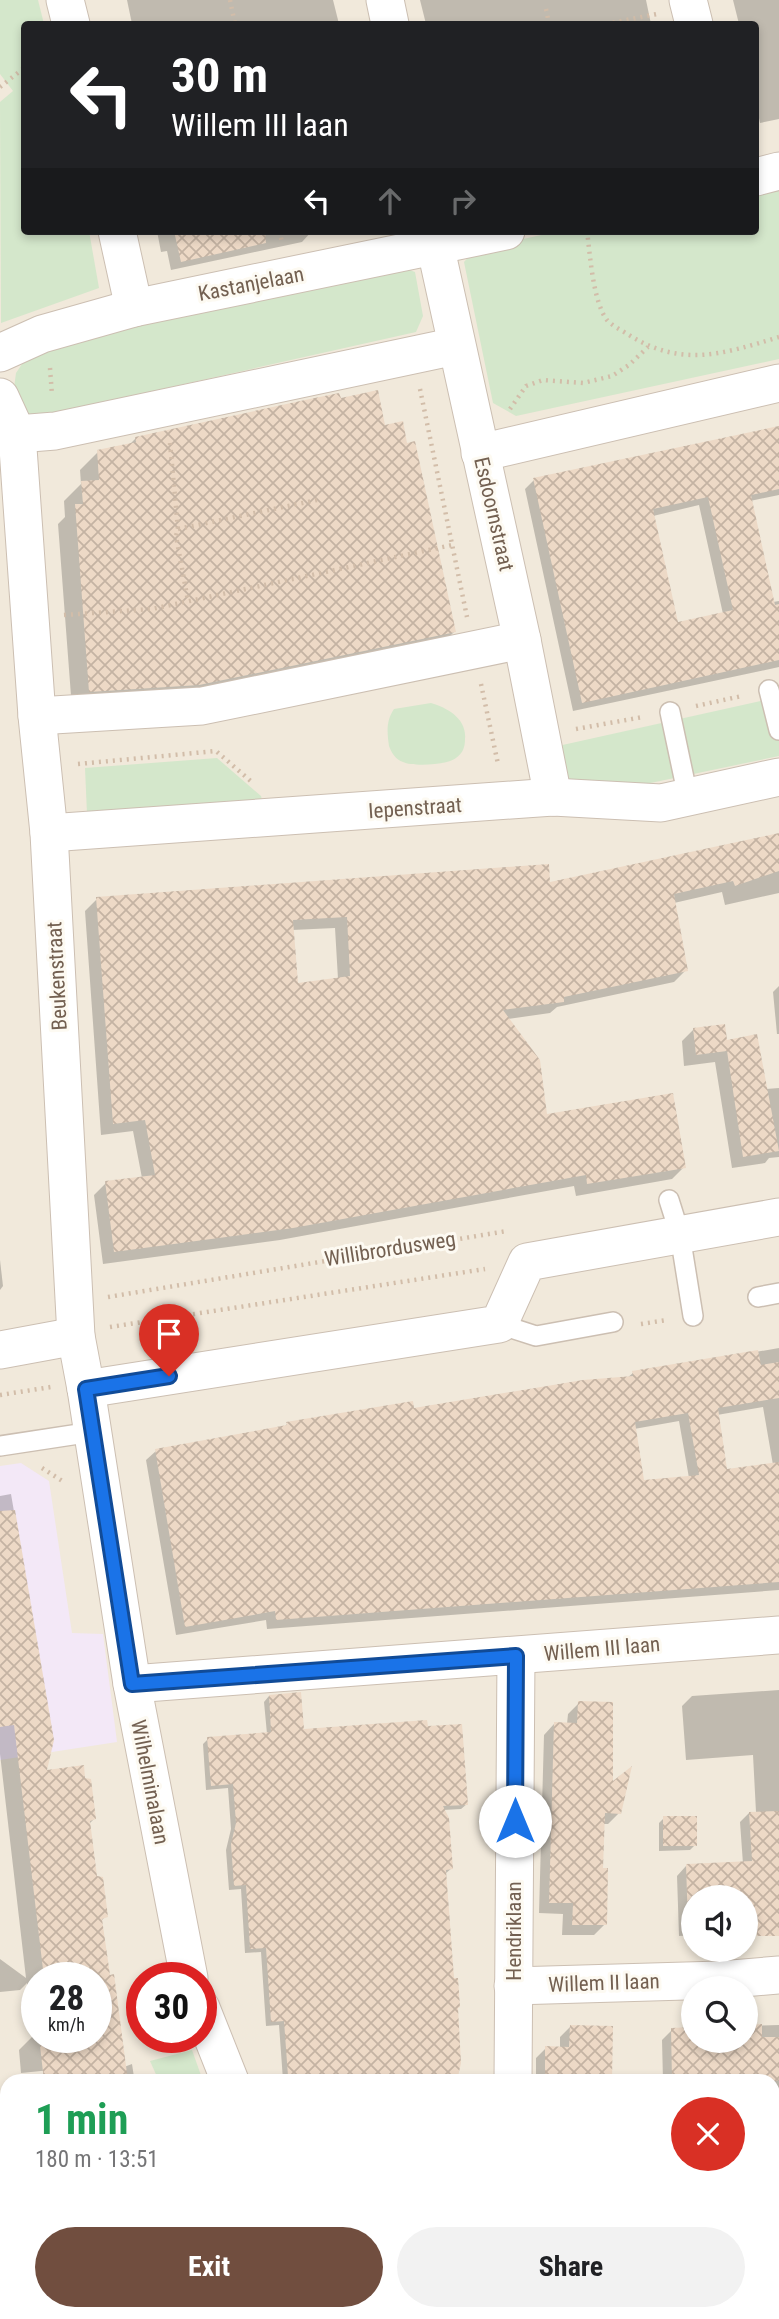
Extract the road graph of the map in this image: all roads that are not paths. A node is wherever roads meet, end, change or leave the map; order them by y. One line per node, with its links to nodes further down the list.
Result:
1 (65, 0): 3 (street)
2 (385, 0): 4 (street)
3 (70, 21)
4 (389, 21)
5 (779, 171): 6 (street)
6 (759, 176)
7 (118, 235): 10 (street)
8 (470, 235): 9 (street, Kastanjelaan)
9 (434, 239): 10 (street, Kastanjelaan); 11 (street, Esdoornstraat)
10 (134, 308): 12 (street, Kastanjelaan)
11 (456, 346): 15 (street); 16 (street, Esdoornstraat)
12 (0, 353)
13 (779, 383): 16 (street)
14 (0, 397): 15 (street, Beukenstraat)
15 (17, 434): 20 (street, Beukenstraat)
16 (480, 453): 17 (street, Esdoornstraat)
17 (522, 640): 20 (street); 23 (street, Esdoornstraat)
18 (769, 690): 21 (lane)
19 (670, 712): 24 (lane)
20 (37, 716): 25 (street, Beukenstraat)
21 (779, 730)
22 (779, 777): 24 (street, Iepenstraat)
23 (553, 797): 24 (street, Iepenstraat); 25 (street, Iepenstraat)
24 (688, 797)
25 (49, 833): 32 (street, Beukenstraat)
26 (669, 1200): 28 (lane)
27 (779, 1217): 28 (street)
28 (680, 1235): 31 (lane); 34 (street)
29 (779, 1293): 30 (lane)
30 (758, 1297)
31 (693, 1316)
32 (75, 1319): 35 (street); 36 (street, Wilhelminalaan)
33 (613, 1322): 34 (lane)
34 (499, 1324): 36 (street)
35 (0, 1350)
36 (86, 1385): 37 (street, Wilhelminalaan)
37 (92, 1432): 38 (lane); 41 (street, Wilhelminalaan)
38 (3, 1446)
39 (779, 1635): 40 (street, Willem III laan)
40 (516, 1656): 41 (street, Willem III laan); 44 (street, Hendriklaan)
41 (132, 1684): 42 (street, Wilhelminalaan)
42 (186, 1962)
43 (779, 1975): 44 (street, Willem II laan)
44 (513, 1986): 47 (street, Hendriklaan)
45 (217, 2050): 46 (street)
46 (226, 2074)
47 (513, 2074)

